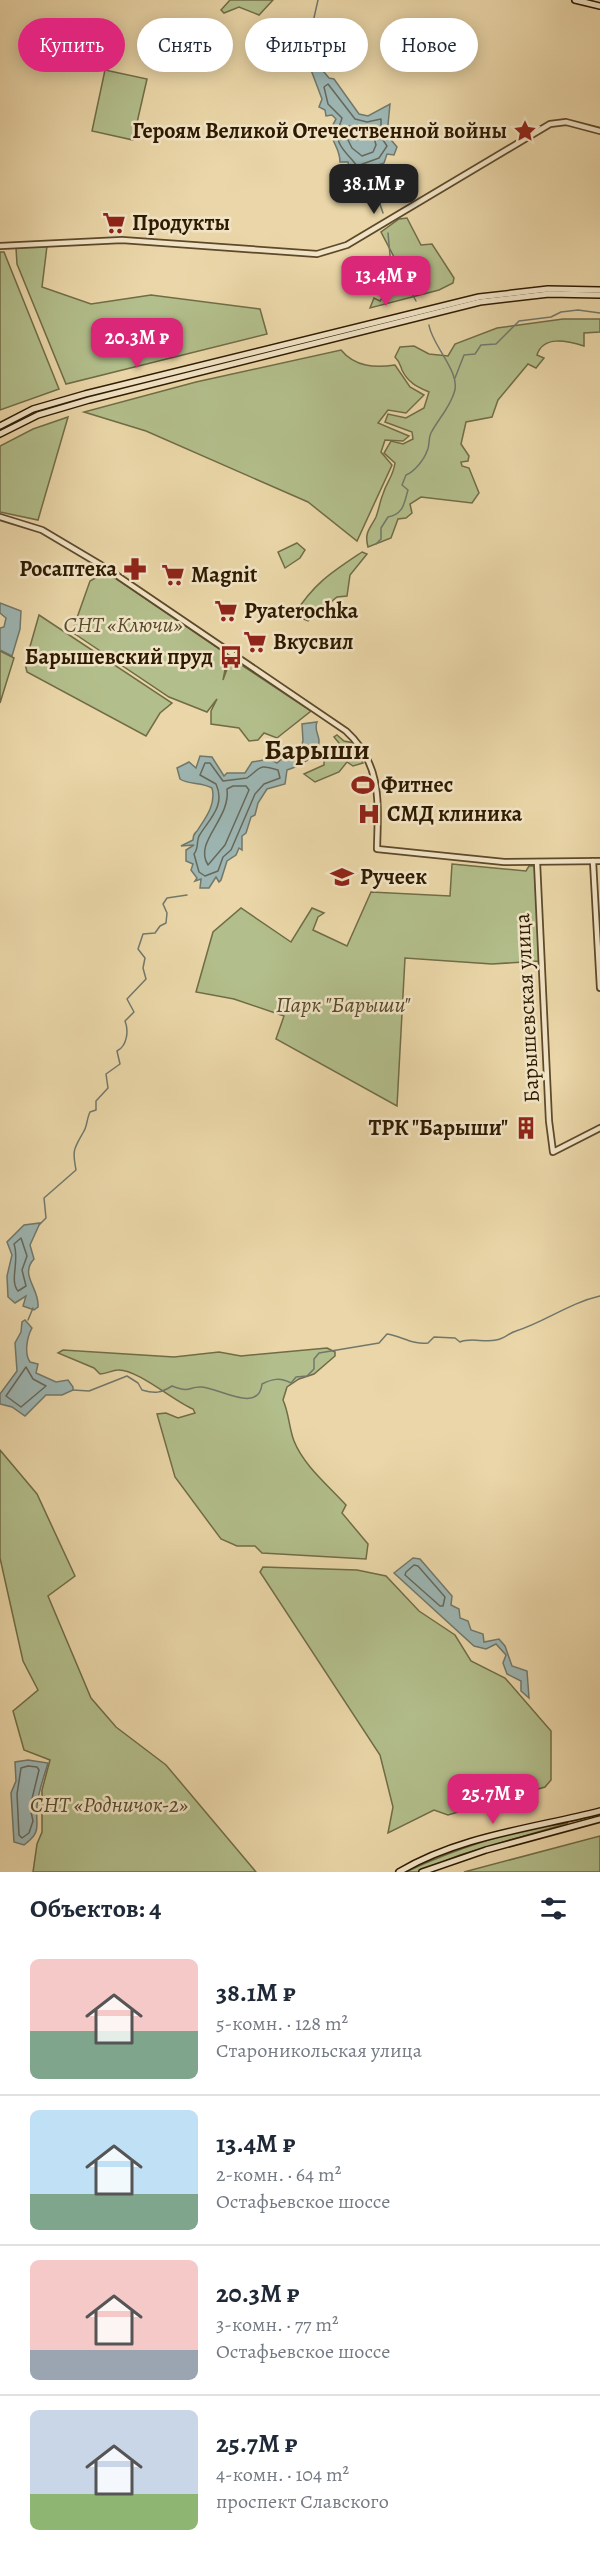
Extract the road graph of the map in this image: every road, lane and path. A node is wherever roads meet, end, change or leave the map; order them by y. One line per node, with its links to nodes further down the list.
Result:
1 (575, 0): 2 (main road)
2 (600, 6)
3 (600, 131): 4 (street)
4 (0, 246)
5 (600, 290): 7 (main road)
6 (600, 295): 8 (main road)
7 (0, 426)
8 (0, 434)
9 (0, 516): 12 (street)
10 (593, 861): 11 (street); 12 (street); 13 (street)
11 (600, 861)
12 (537, 862): 14 (street, Барышевская улица)
13 (600, 988)
14 (600, 1128)
15 (600, 1811): 17 (main road)
16 (600, 1819): 18 (main road)
17 (399, 1872)
18 (422, 1872)

